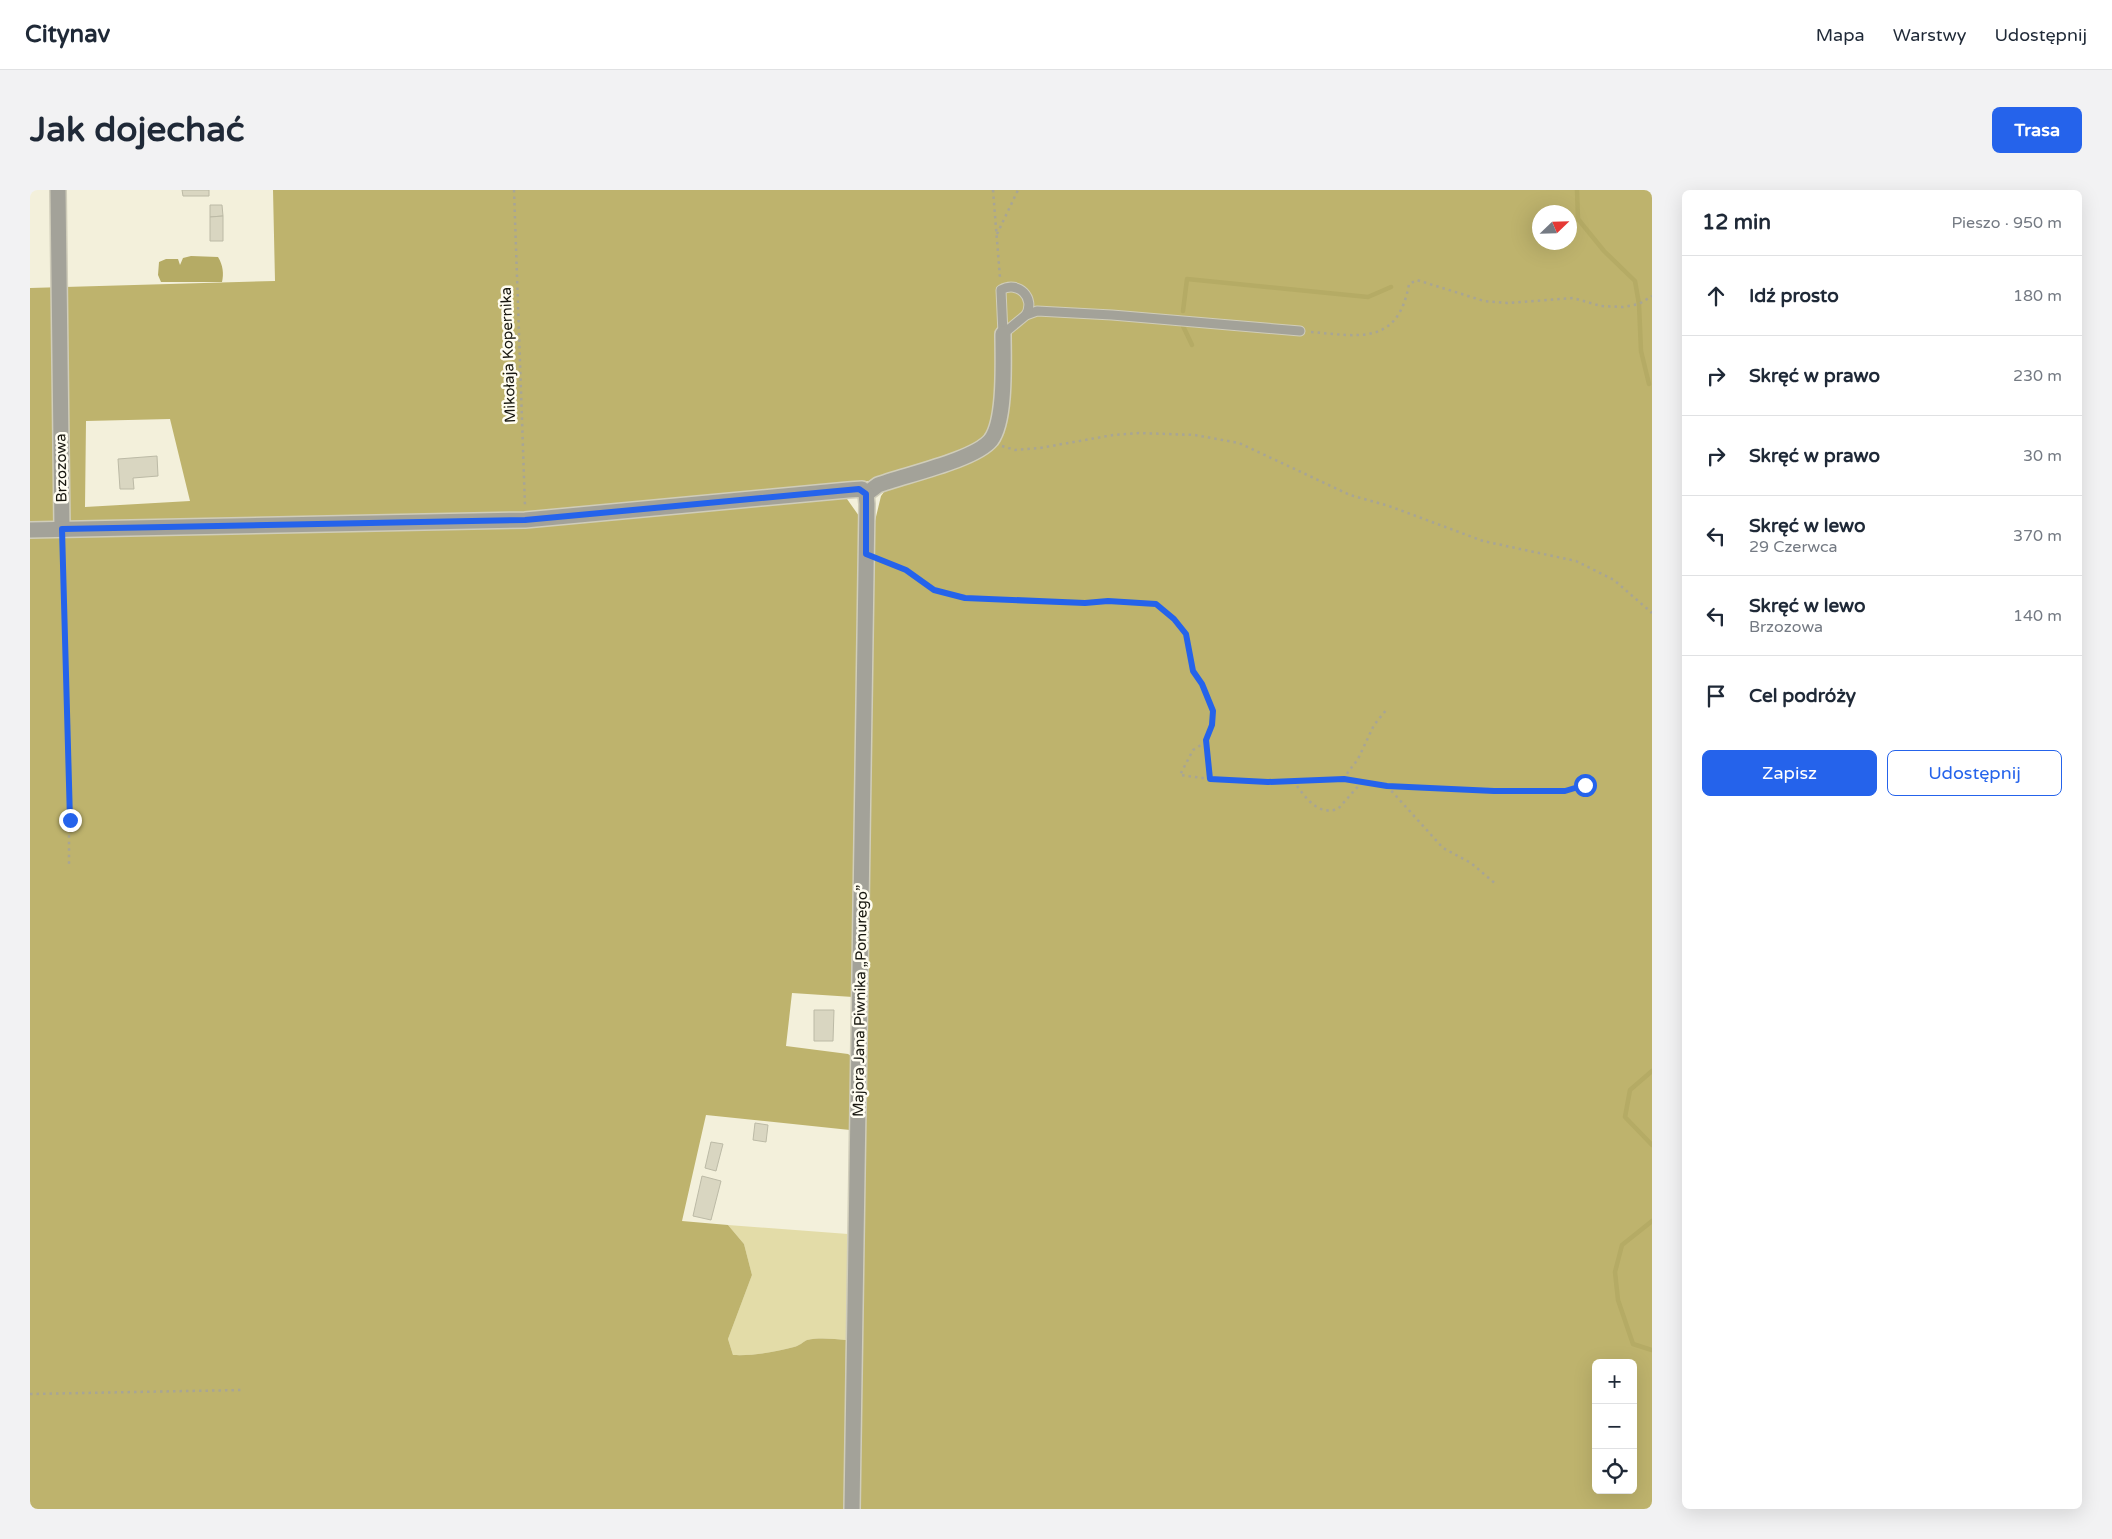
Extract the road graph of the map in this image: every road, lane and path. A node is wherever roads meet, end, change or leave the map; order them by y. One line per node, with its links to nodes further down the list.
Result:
1 (58, 190): 14 (street, Brzozowa)
2 (514, 190): 13 (path, Mikołaja Kopernika)
3 (992, 190): 5 (path)
4 (1018, 190): 5 (path)
5 (996, 235): 6 (path)
6 (1000, 290): 8 (lane); 10 (lane)
7 (1652, 296): 9 (path)
8 (1026, 315): 9 (lane); 10 (lane)
9 (1300, 331)
10 (1003, 334): 11 (street)
11 (993, 438): 12 (street); 17 (path)
12 (866, 494): 13 (street); 16 (street, Majora Jana Piwnika „Ponurego”)
13 (525, 520): 14 (street)
14 (62, 529): 15 (street); 26 (path)
15 (30, 530)
16 (866, 554): 19 (path); 30 (street, Majora Jana Piwnika „Ponurego”)
17 (1652, 613)
18 (1387, 709): 21 (path)
19 (1206, 742): 20 (path); 20 (path)
20 (1210, 779): 23 (path)
21 (1344, 779): 23 (path); 24 (path)
22 (1594, 779): 25 (path)
23 (1293, 781): 24 (path)
24 (1361, 783): 25 (path)
25 (1387, 786): 27 (path)
26 (69, 867)
27 (1497, 885)
28 (241, 1390): 29 (path)
29 (30, 1394)
30 (852, 1509)

